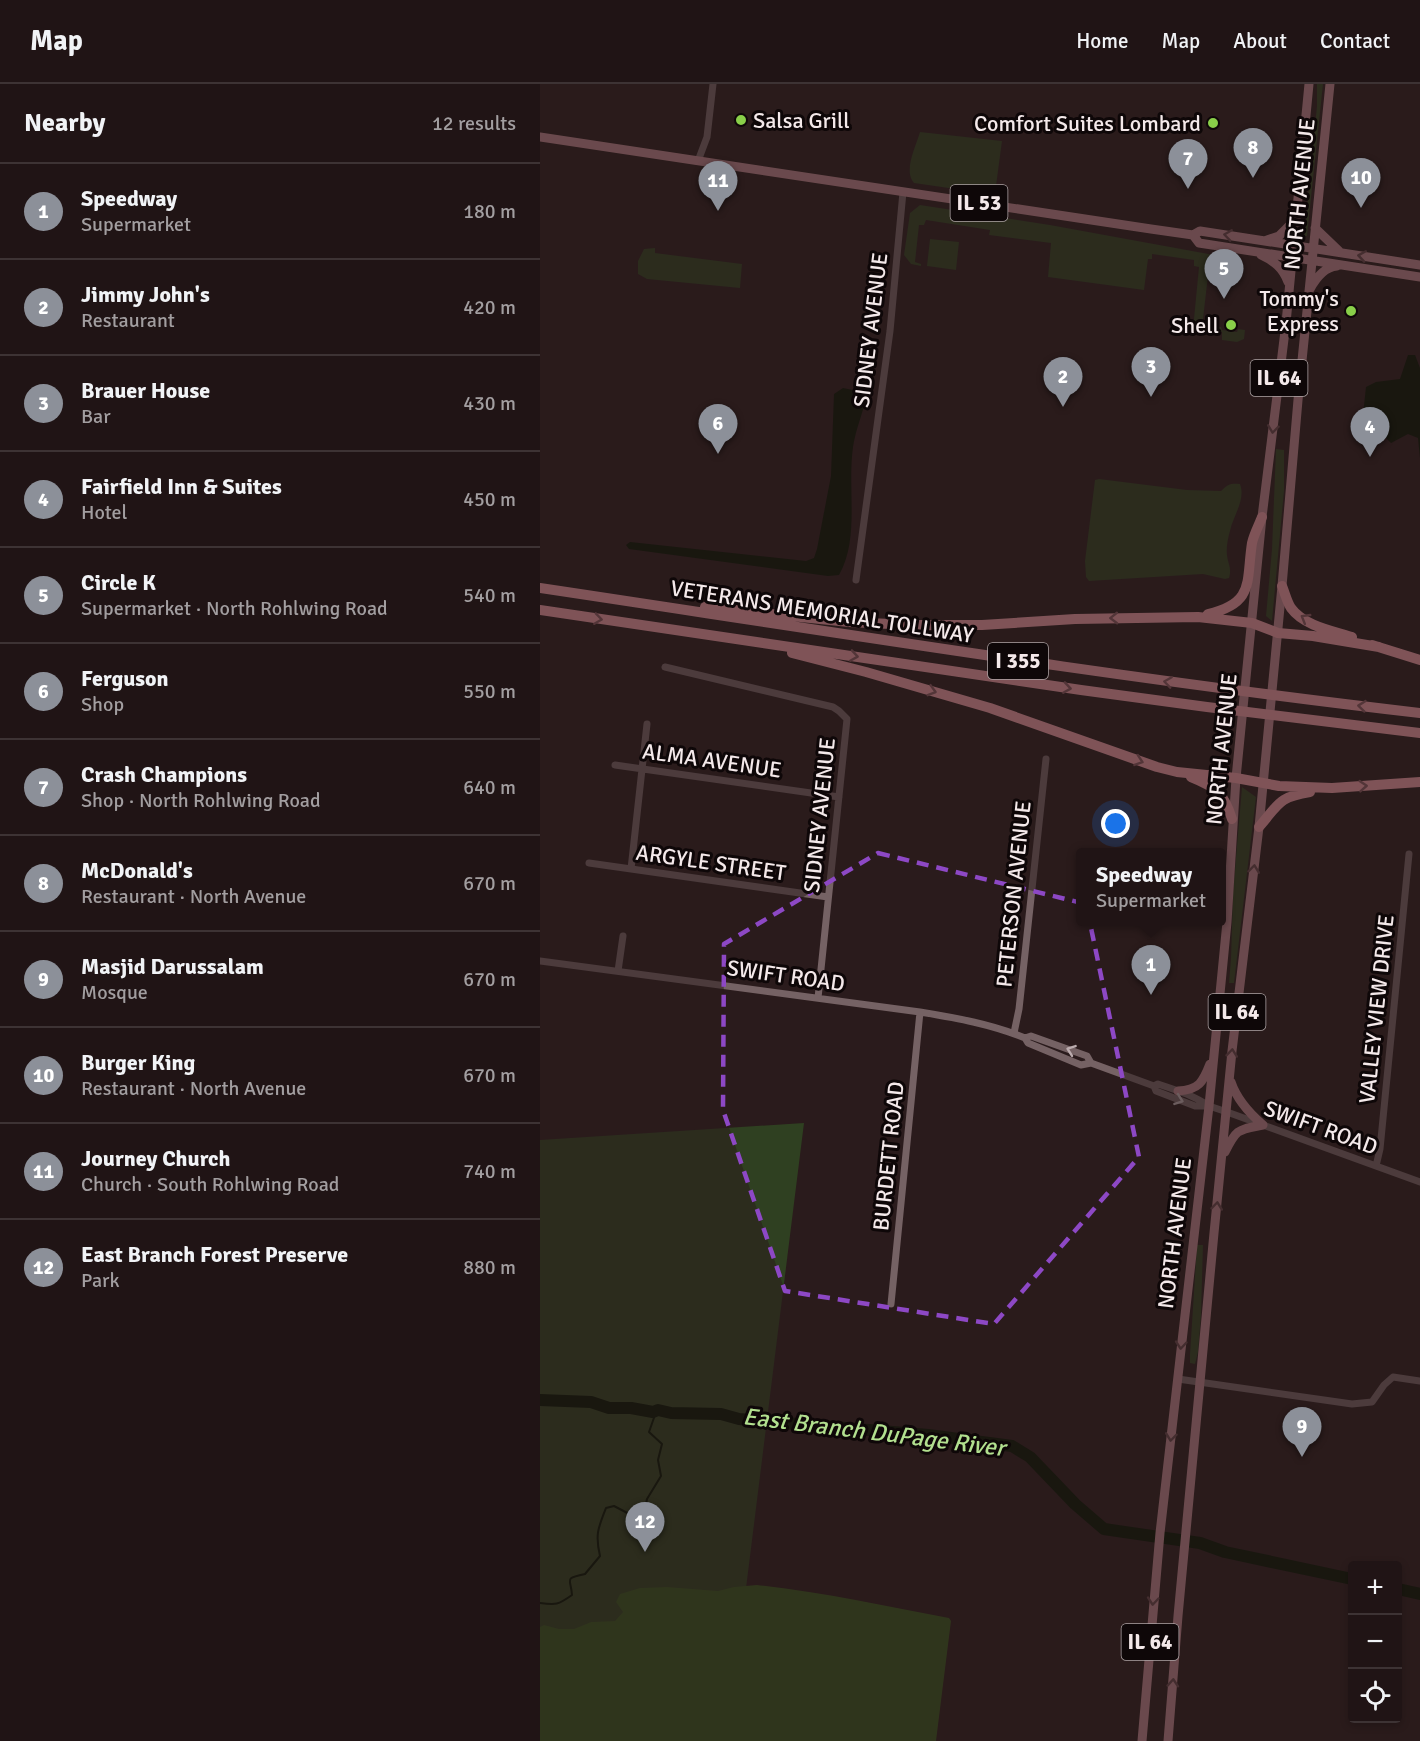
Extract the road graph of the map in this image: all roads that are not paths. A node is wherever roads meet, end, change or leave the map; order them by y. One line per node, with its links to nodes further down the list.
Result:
1 (713, 84): 5 (street)
2 (1309, 84): 7 (main road, NORTH AVENUE / IL 64)
3 (1330, 84): 8 (main road, NORTH AVENUE / IL 64)
4 (540, 137): 5 (main road, IL 53)
5 (698, 161): 6 (main road, IL 53)
6 (903, 192): 9 (main road, IL 53); 23 (street, SIDNEY AVENUE)
7 (1296, 219): 10 (main road); 11 (main road, NORTH AVENUE / IL 64)
8 (1315, 228): 12 (main road, NORTH AVENUE / IL 64); 14 (main road)
9 (1193, 235): 10 (main road, IL 53, one-way to 9); 13 (main road, IL 53)
10 (1264, 241): 11 (main road, IL 53)
11 (1293, 245): 12 (main road, IL 53); 15 (main road, NORTH AVENUE / IL 64)
12 (1312, 248): 14 (main road, IL 53); 16 (main road, NORTH AVENUE / IL 64)
13 (1251, 251): 15 (main road, IL 53); 20 (main road)
14 (1341, 252): 17 (main road, IL 53, one-way to 14)
15 (1292, 257): 16 (main road, IL 53); 20 (main road, NORTH AVENUE / IL 64)
16 (1311, 261): 18 (main road, IL 53); 21 (main road, NORTH AVENUE / IL 64)
17 (1420, 265)
18 (1346, 266): 19 (main road, IL 53); 21 (main road)
19 (1420, 277)
20 (1289, 287): 22 (main road, NORTH AVENUE / IL 64, one-way to 22)
21 (1308, 291): 24 (main road, NORTH AVENUE / IL 64)
22 (1262, 517): 28 (highway); 29 (main road, NORTH AVENUE / IL 64)
23 (856, 580)
24 (1282, 586): 30 (main road, NORTH AVENUE / IL 64); 32 (highway, one-way to 24)
25 (540, 588): 26 (highway, VETERANS MEMORIAL TOLLWAY / I 355)
26 (617, 600): 28 (highway, one-way to 26); 35 (highway, VETERANS MEMORIAL TOLLWAY / I 355, one-way to 26)
27 (540, 610): 31 (highway, VETERANS MEMORIAL TOLLWAY / I 355, one-way to 31)
28 (1198, 616): 29 (highway)
29 (1252, 623): 30 (highway); 42 (main road, NORTH AVENUE / IL 64)
30 (1278, 633): 32 (highway); 44 (main road, NORTH AVENUE / IL 64)
31 (734, 638): 37 (highway, VETERANS MEMORIAL TOLLWAY / I 355, one-way to 37); 41 (highway, one-way to 41)
32 (1379, 647): 33 (highway)
33 (1420, 660)
34 (666, 667): 46 (street, SIDNEY AVENUE)
35 (1420, 713)
36 (646, 724): 40 (street)
37 (1420, 733)
38 (1046, 759): 58 (street, PETERSON AVENUE)
39 (615, 765): 40 (street, ALMA AVENUE)
40 (641, 768): 46 (street, ALMA AVENUE); 51 (street)
41 (1177, 772): 42 (highway); 47 (highway)
42 (1236, 778): 44 (highway); 47 (main road, NORTH AVENUE / IL 64)
43 (1420, 782): 45 (highway, one-way to 43)
44 (1263, 783): 45 (highway); 48 (main road, NORTH AVENUE / IL 64)
45 (1332, 788): 48 (highway)
46 (839, 796): 52 (street, SIDNEY AVENUE)
47 (1232, 819): 59 (main road, NORTH AVENUE / IL 64)
48 (1259, 827): 60 (main road, NORTH AVENUE / IL 64, one-way to 48)
49 (1409, 854): 67 (street, VALLEY VIEW DRIVE)
50 (589, 863): 51 (street, ARGYLE STREET)
51 (631, 869): 52 (street, ARGYLE STREET)
52 (828, 897): 56 (street, SIDNEY AVENUE)
53 (623, 936): 55 (street)
54 (540, 961): 55 (street, SWIFT ROAD)
55 (618, 971): 56 (street, SWIFT ROAD)
56 (818, 998): 57 (street, SWIFT ROAD)
57 (920, 1012): 58 (street, SWIFT ROAD); 69 (street, BURDETT ROAD)
58 (1014, 1033): 61 (street, SWIFT ROAD)
59 (1215, 1041): 62 (main road); 63 (main road, NORTH AVENUE / IL 64)
60 (1230, 1076): 64 (main road, NORTH AVENUE / IL 64); 65 (main road)
61 (1154, 1086): 62 (street, SWIFT ROAD); 63 (street, SWIFT ROAD, one-way to 63)
62 (1178, 1091): 63 (street, SWIFT ROAD)
63 (1209, 1106): 64 (street, SWIFT ROAD); 70 (main road, NORTH AVENUE / IL 64, one-way to 70)
64 (1227, 1112): 65 (street, SWIFT ROAD); 66 (main road, NORTH AVENUE / IL 64)
65 (1263, 1125): 66 (main road); 67 (street, SWIFT ROAD)
66 (1222, 1156): 71 (main road, NORTH AVENUE / IL 64, one-way to 66)
67 (1376, 1167): 68 (street, SWIFT ROAD)
68 (1420, 1182)
69 (891, 1304)
70 (1178, 1379): 71 (street); 73 (main road, NORTH AVENUE / IL 64, one-way to 73)
71 (1201, 1381): 72 (street); 74 (main road, NORTH AVENUE / IL 64, one-way to 71)
72 (1420, 1381)
73 (1142, 1741)
74 (1168, 1741)

